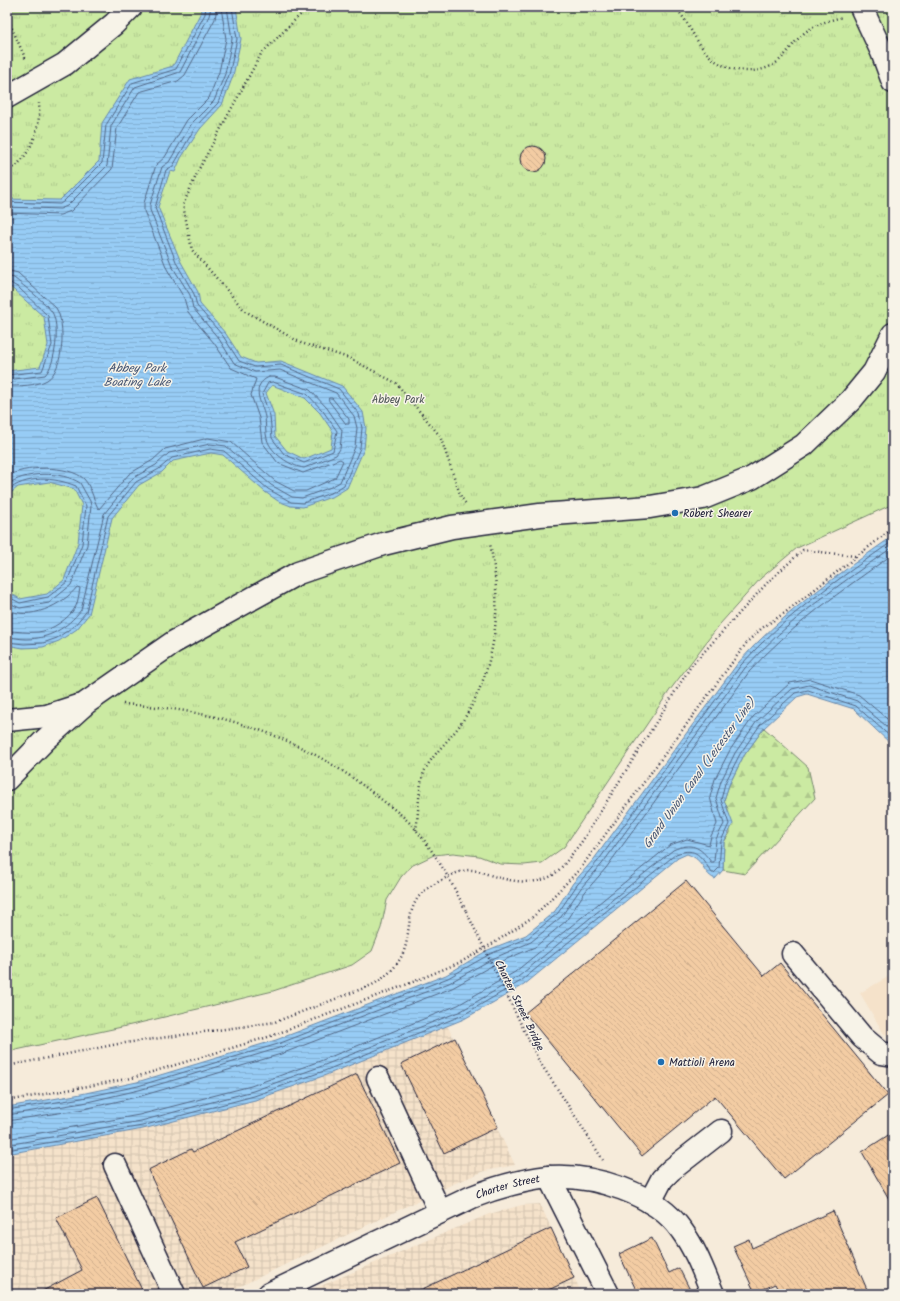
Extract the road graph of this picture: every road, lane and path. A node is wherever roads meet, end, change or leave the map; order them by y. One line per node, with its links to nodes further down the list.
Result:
1 (131, 7): 6 (street)
2 (302, 7): 11 (path)
3 (675, 7): 4 (path)
4 (862, 9): 7 (street)
5 (7, 17): 6 (path)
6 (36, 81): 8 (street); 9 (path)
7 (893, 82)
8 (7, 97)
9 (7, 173)
10 (893, 334): 11 (street)
11 (480, 523): 14 (street); 17 (path)
12 (893, 528): 13 (path)
13 (855, 556): 18 (path); 23 (path)
14 (86, 703): 15 (street); 16 (street); 17 (path, Charter Street Bridge)
15 (7, 720)
16 (7, 779)
17 (416, 830): 18 (path, Charter Street Bridge)
18 (448, 877): 21 (path); 27 (path, Charter Street Bridge, bridge)
19 (793, 954): 20 (street)
20 (893, 1055)
21 (7, 1066)
22 (378, 1078): 29 (street)
23 (7, 1101)
24 (721, 1131): 28 (street)
25 (115, 1165): 30 (street)
26 (549, 1177): 27 (street, Charter Street); 29 (street, Charter Street); 32 (street)
27 (603, 1183): 28 (street, Charter Street)
28 (650, 1202): 33 (street, Charter Street)
29 (440, 1212): 31 (street, Charter Street)
30 (174, 1294)
31 (269, 1294)
32 (608, 1294)
33 (713, 1294)

